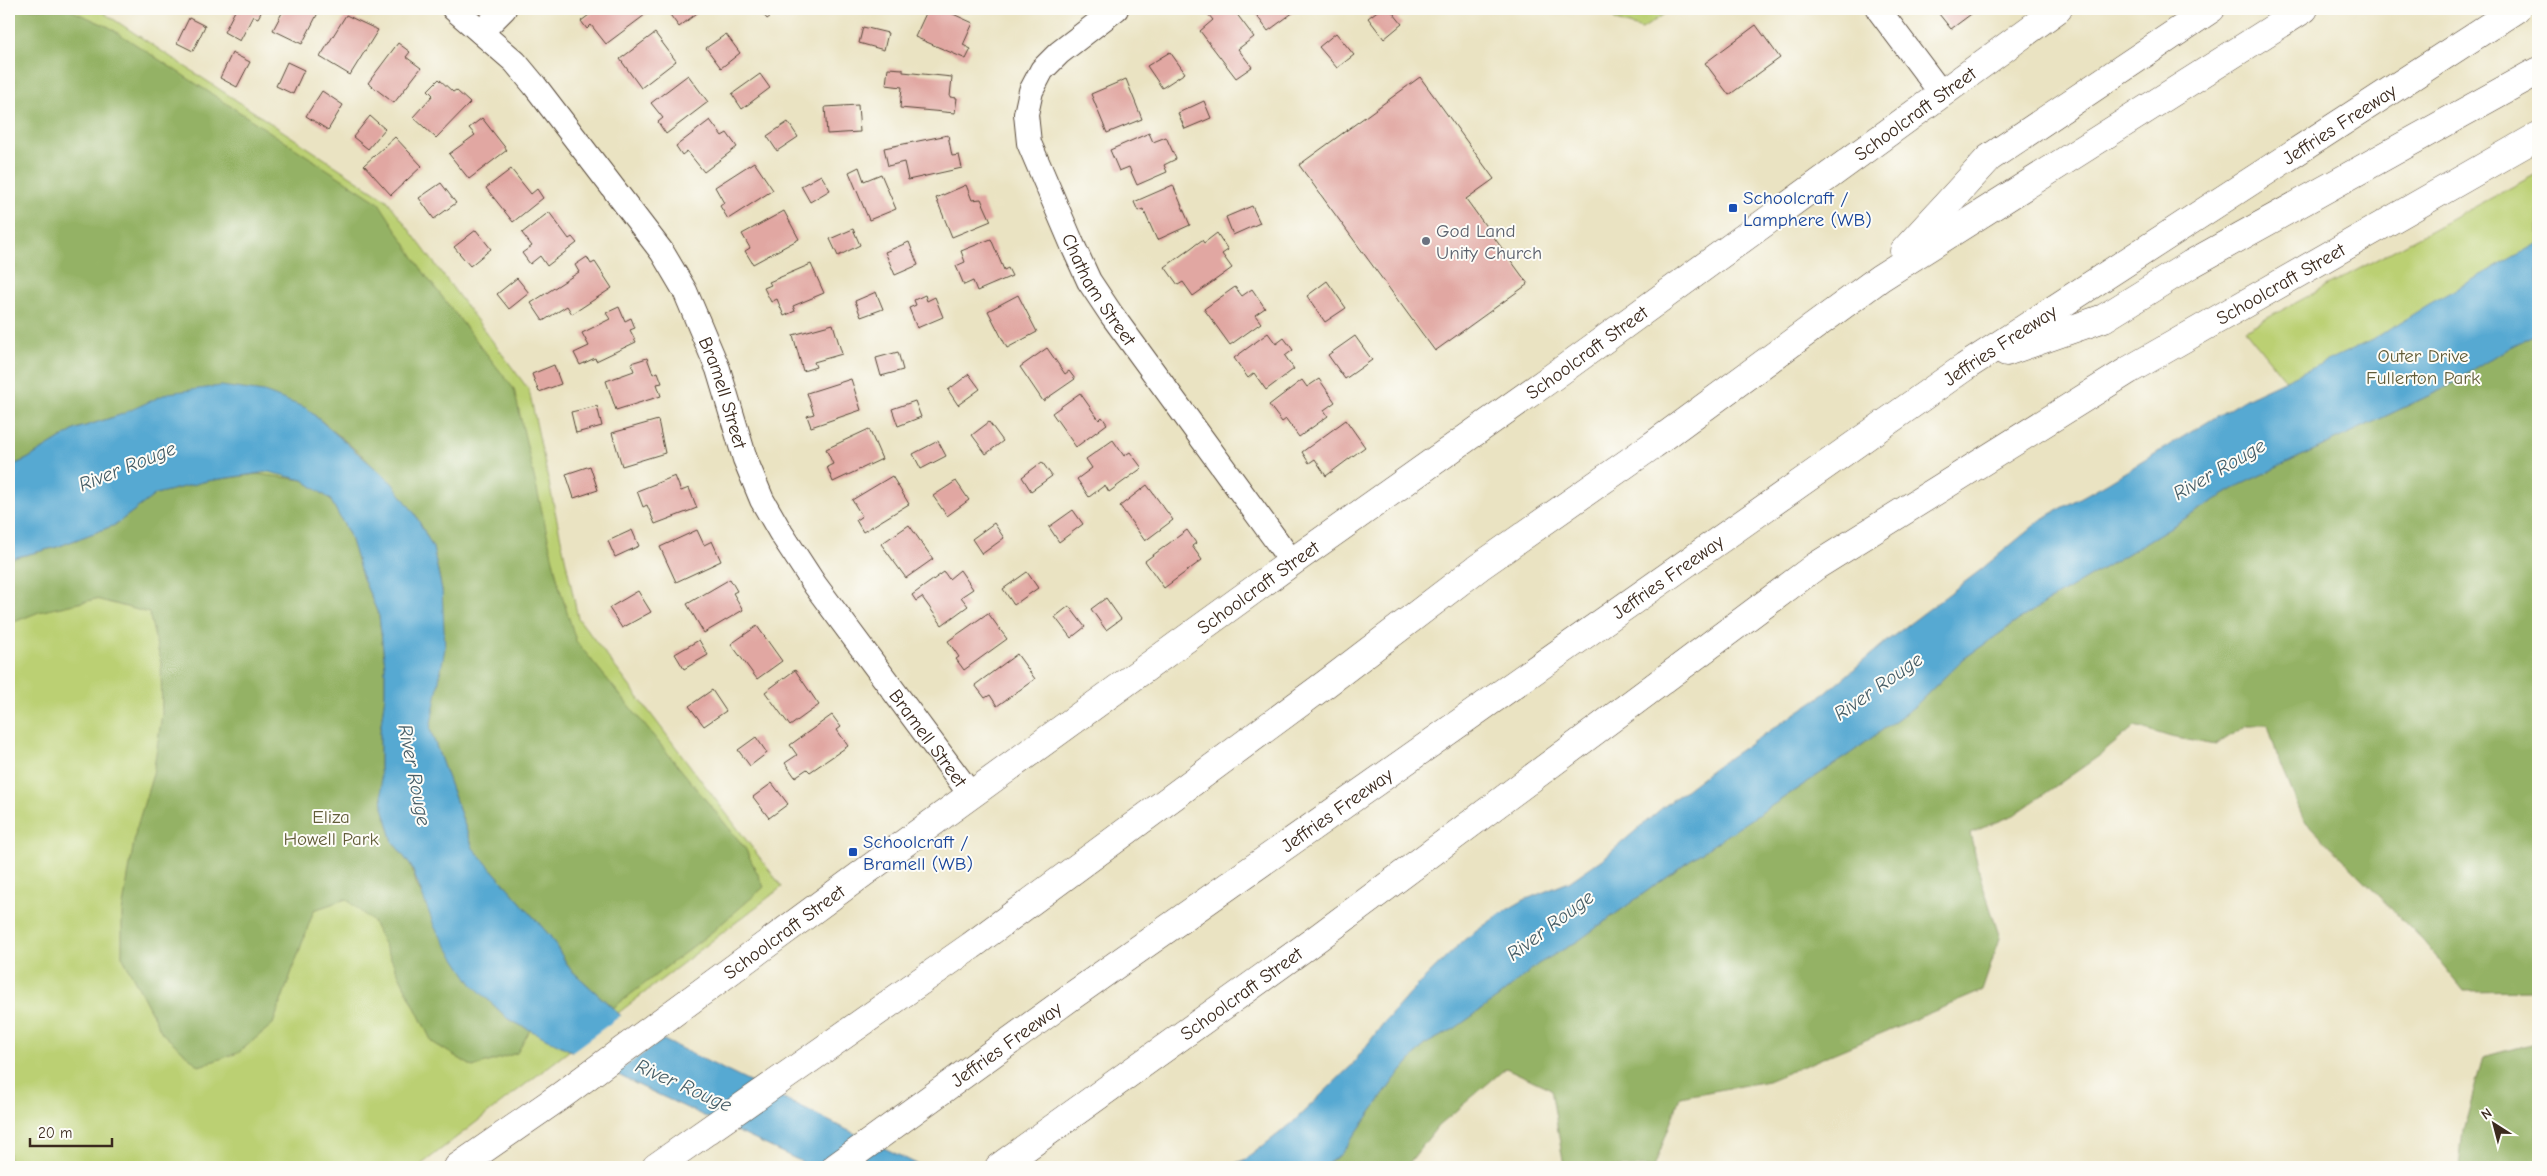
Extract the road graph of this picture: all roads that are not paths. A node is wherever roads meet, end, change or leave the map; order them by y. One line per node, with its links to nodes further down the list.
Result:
1 (454, 9): 9 (street, Bramell Street)
2 (504, 9): 9 (street)
3 (1116, 9): 15 (street, Chatham Street)
4 (1878, 9): 11 (street)
5 (2058, 9): 11 (main road, Schoolcraft Street)
6 (2210, 9): 13 (main road)
7 (2304, 9): 13 (main road)
8 (2516, 9): 14 (main road, Jeffries Freeway)
9 (481, 32): 16 (street, Bramell Street)
10 (2538, 71): 14 (main road)
11 (1941, 93): 15 (main road, Schoolcraft Street)
12 (2538, 136): 20 (main road, Schoolcraft Street)
13 (1880, 278): 18 (main road)
14 (1965, 367): 19 (main road, Jeffries Freeway)
15 (1292, 562): 16 (main road, Schoolcraft Street)
16 (971, 796): 17 (main road, Schoolcraft Street)
17 (458, 1167)
18 (656, 1167)
19 (836, 1167)
20 (999, 1167)

